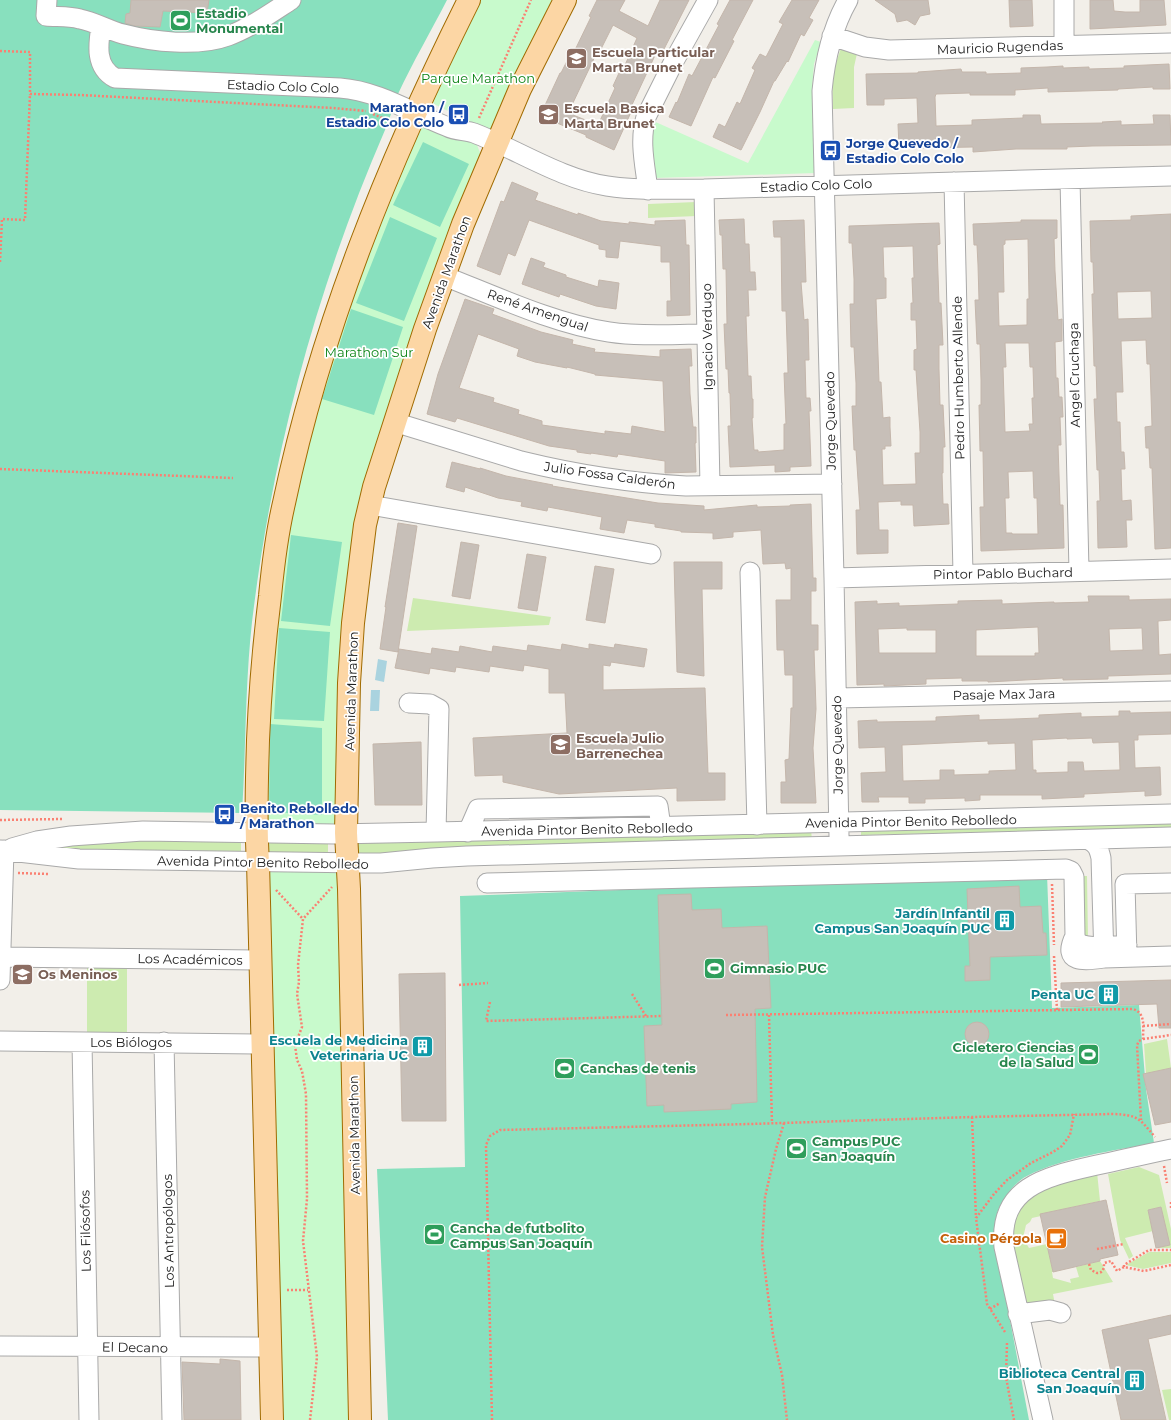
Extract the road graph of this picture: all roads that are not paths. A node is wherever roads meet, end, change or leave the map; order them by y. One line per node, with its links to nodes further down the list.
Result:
1 (47, 0): 8 (street)
2 (291, 0): 8 (street)
3 (469, 0): 12 (main road)
4 (564, 0): 13 (main road, Avenida Marathon)
5 (708, 0): 19 (street)
6 (848, 0): 9 (street, Jorge Quevedo)
7 (1064, 0): 11 (street)
8 (100, 26): 12 (street, Estadio Colo Colo)
9 (832, 36): 11 (street, Mauricio Rugendas); 17 (street, Jorge Quevedo)
10 (1171, 43): 11 (street, Mauricio Rugendas)
11 (1064, 45)
12 (417, 108): 13 (street, Estadio Colo Colo); 38 (main road)
13 (497, 143): 19 (street, Estadio Colo Colo); 20 (main road, Avenida Marathon)
14 (1171, 176): 15 (street, Estadio Colo Colo)
15 (1070, 179): 16 (street, Estadio Colo Colo); 29 (street, Angel Cruchaga)
16 (954, 182): 17 (street, Estadio Colo Colo); 30 (street, Pedro Humberto Allende)
17 (825, 185): 18 (street, Estadio Colo Colo); 23 (street, Jorge Quevedo)
18 (704, 189): 19 (street, Estadio Colo Colo); 21 (street, Ignacio Verdugo)
19 (648, 190)
20 (444, 276): 21 (street, René Amengual); 22 (main road, Avenida Marathon)
21 (707, 334): 24 (street, Ignacio Verdugo)
22 (394, 422): 24 (street, Julio Fossa Calderón); 25 (main road, Avenida Marathon)
23 (832, 484): 24 (street, Julio Fossa Calderón); 31 (street, Jorge Quevedo)
24 (710, 486)
25 (370, 505): 26 (street); 40 (main road, Avenida Marathon)
26 (651, 554)
27 (1171, 569): 29 (street, Pintor Pablo Buchard)
28 (750, 572): 37 (street)
29 (1079, 572): 30 (street, Pintor Pablo Buchard)
30 (963, 574): 31 (street, Pintor Pablo Buchard)
31 (834, 578): 33 (street, Jorge Quevedo)
32 (1171, 691): 33 (street, Pasaje Max Jara)
33 (837, 698): 36 (street, Jorge Quevedo)
34 (409, 703): 39 (street)
35 (1171, 814): 36 (street, Avenida Pintor Benito Rebolledo)
36 (838, 823): 37 (street, Avenida Pintor Benito Rebolledo); 43 (street, Jorge Quevedo)
37 (757, 825): 39 (street, Avenida Pintor Benito Rebolledo)
38 (255, 832): 40 (street, Avenida Pintor Benito Rebolledo); 44 (street, Avenida Pintor Benito Rebolledo); 45 (main road)
39 (436, 832): 40 (street, Avenida Pintor Benito Rebolledo)
40 (346, 833): 46 (main road, Avenida Marathon)
41 (1171, 837): 42 (street, Avenida Pintor Benito Rebolledo)
42 (1089, 840): 43 (street, Avenida Pintor Benito Rebolledo); 50 (street)
43 (839, 846): 46 (street, Avenida Pintor Benito Rebolledo)
44 (2, 850): 45 (street, Avenida Pintor Benito Rebolledo); 52 (street)
45 (258, 862): 46 (street, Avenida Pintor Benito Rebolledo); 53 (main road)
46 (348, 862): 69 (main road, Avenida Marathon)
47 (487, 883): 50 (street)
48 (1171, 883): 49 (street)
49 (1127, 951): 50 (street); 51 (street)
50 (1104, 952)
51 (1171, 956)
52 (0, 958): 53 (street, Los Académicos); 54 (street)
53 (260, 960): 58 (main road)
54 (0, 980)
55 (0, 1041): 56 (street, Los Biólogos)
56 (82, 1042): 57 (street, Los Biólogos); 63 (street, Los Filósofos)
57 (164, 1042): 58 (street, Los Biólogos); 64 (street, Los Antropólogos)
58 (262, 1044): 65 (main road)
59 (1164, 1151): 61 (street)
60 (1061, 1314): 61 (street)
61 (1019, 1318): 70 (street)
62 (0, 1346): 63 (street, El Decano)
63 (87, 1347): 64 (street, El Decano); 66 (street, Los Filósofos)
64 (170, 1348): 65 (street, El Decano); 67 (street, Los Antropólogos)
65 (270, 1348): 68 (main road)
66 (89, 1420)
67 (172, 1420)
68 (272, 1420)
69 (360, 1420)
70 (1043, 1420)

